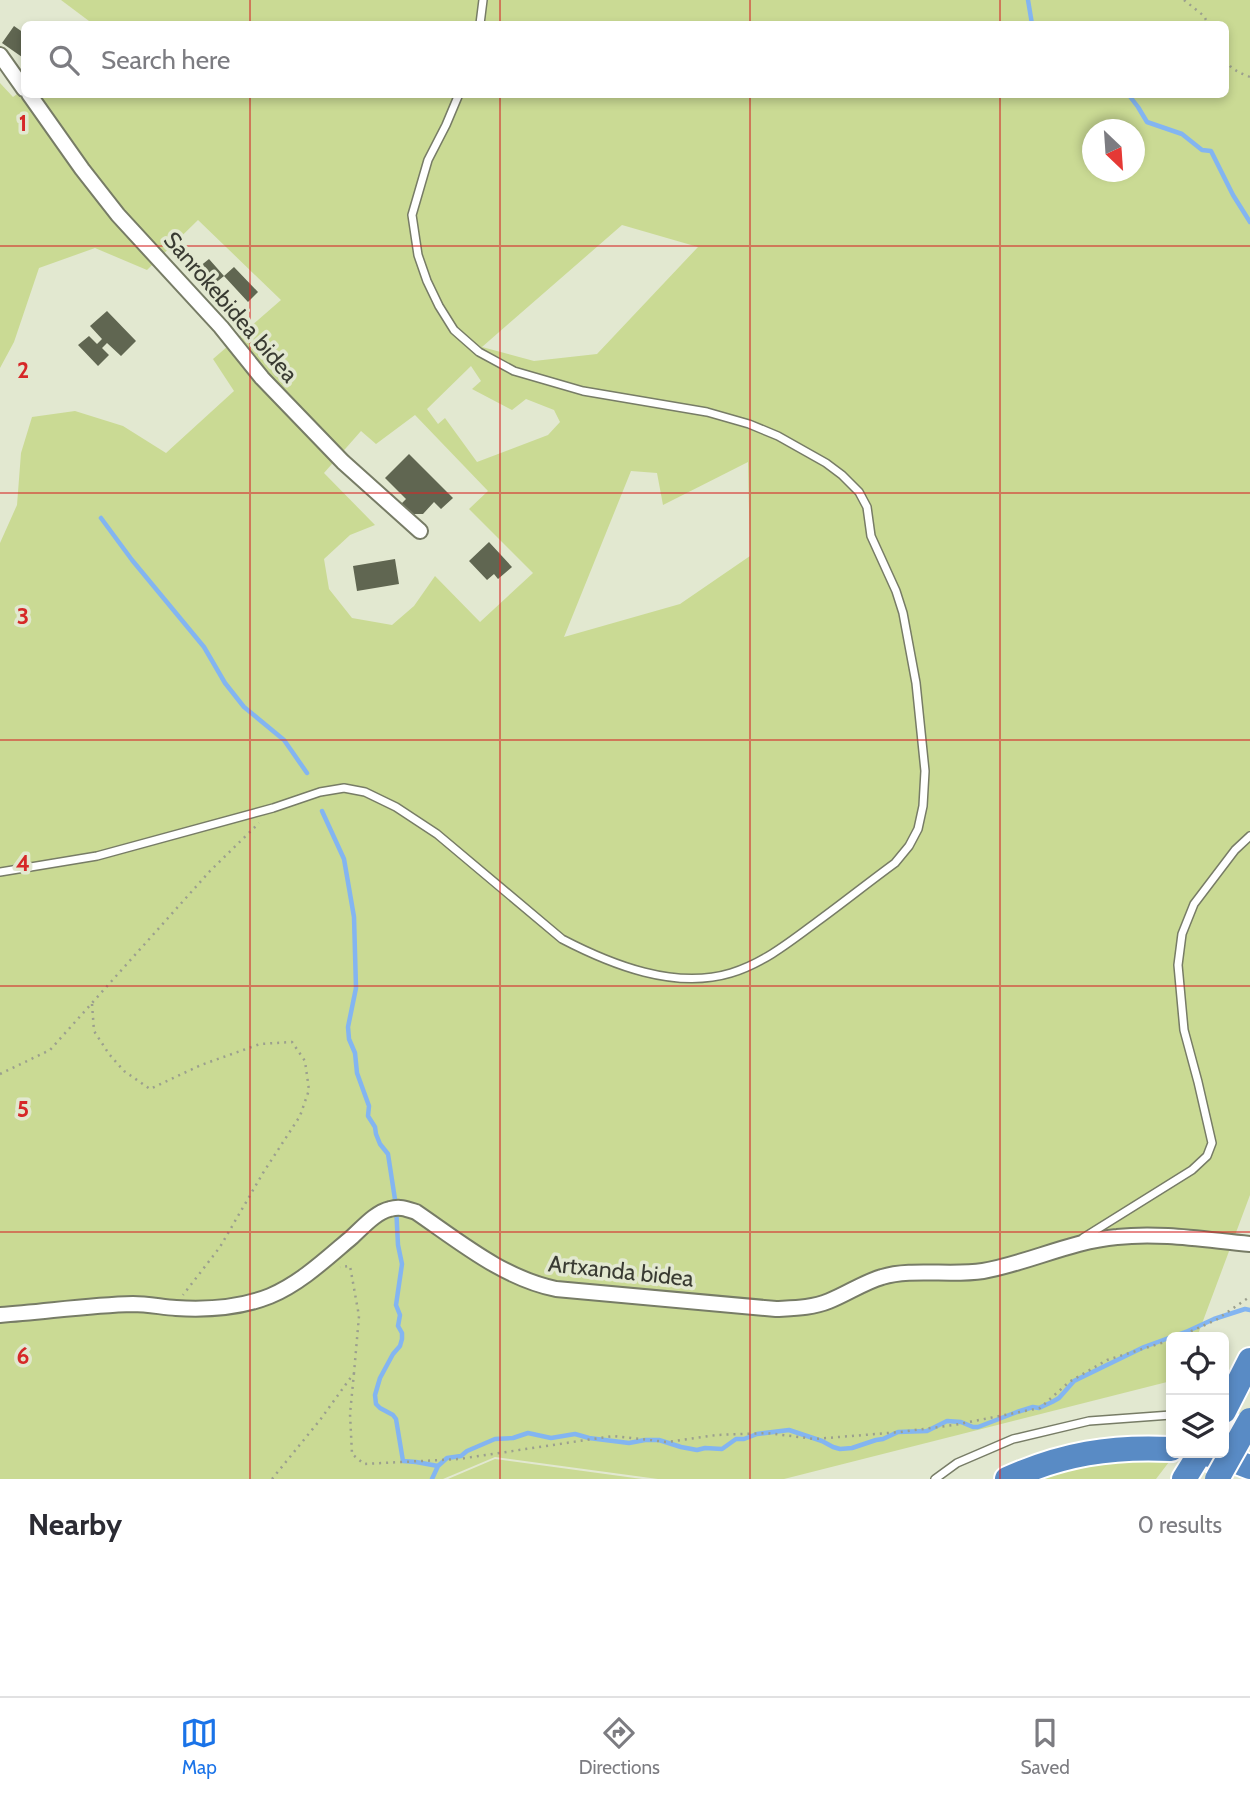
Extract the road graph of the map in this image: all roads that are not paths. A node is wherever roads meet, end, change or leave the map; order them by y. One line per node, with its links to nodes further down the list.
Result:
1 (483, 0): 2 (lane)
2 (480, 21)
3 (0, 55): 4 (street)
4 (21, 85)
5 (32, 98): 7 (street, Sanrokebidea bidea)
6 (457, 98): 9 (lane)
7 (420, 531)
8 (1250, 836): 11 (lane, Artxanda bidea)
9 (0, 872)
10 (1250, 1244): 11 (street, Artxanda bidea)
11 (1070, 1246): 12 (street, Artxanda bidea)
12 (0, 1315)
13 (1250, 1360): 14 (highway)
14 (1229, 1401)
15 (1166, 1415): 23 (lane)
16 (1250, 1420): 26 (highway, bridge)
17 (1229, 1426): 18 (street)
18 (1250, 1432)
19 (1166, 1449): 24 (highway)
20 (1197, 1458): 25 (highway)
21 (1224, 1458): 22 (highway)
22 (1250, 1467)
23 (935, 1479)
24 (1007, 1479)
25 (1184, 1479)
26 (1217, 1479)

